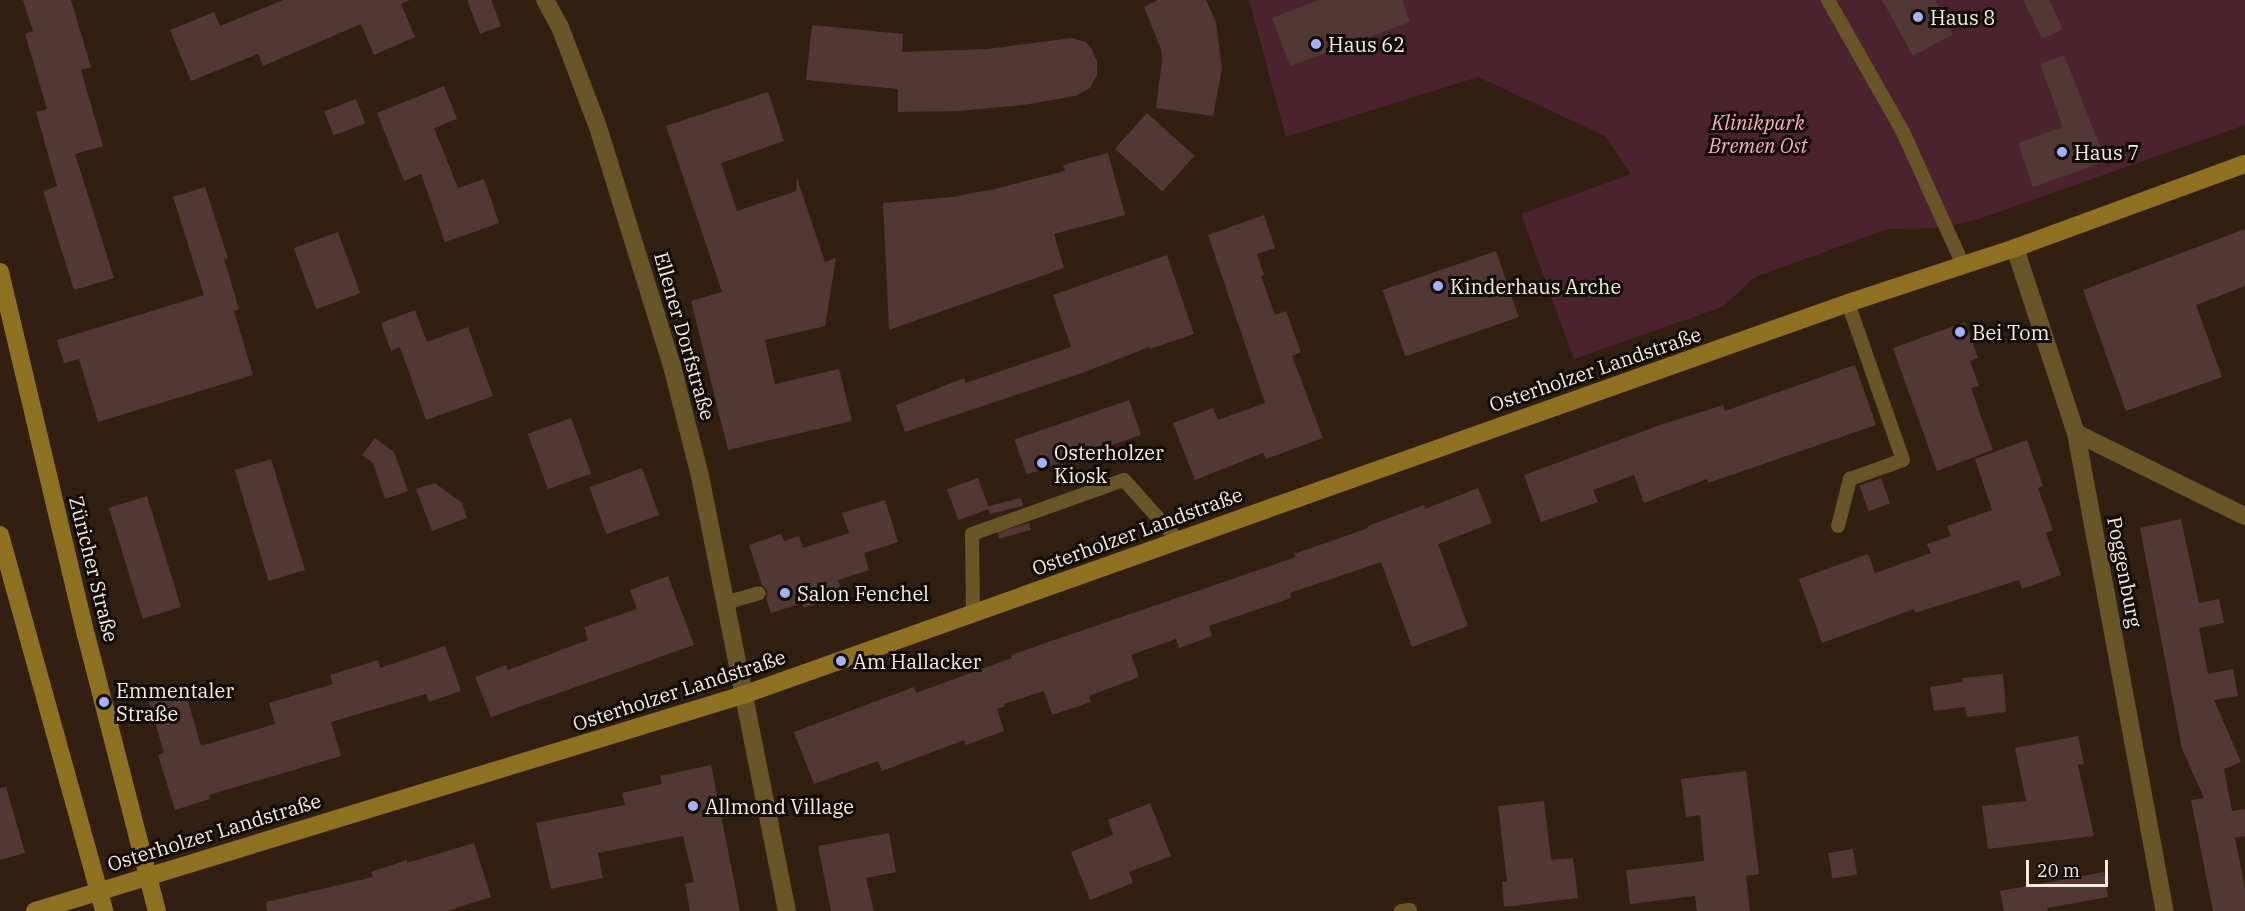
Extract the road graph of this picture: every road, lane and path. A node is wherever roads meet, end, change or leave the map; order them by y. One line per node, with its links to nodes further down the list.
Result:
1 (545, 0): 14 (street, Ellener Dorfstraße)
2 (1833, 2): 5 (lane)
3 (2245, 164): 4 (main road, Osterholzer Landstraße)
4 (2015, 248): 5 (main road, Osterholzer Landstraße); 8 (street, Poggenburg)
5 (1963, 265): 7 (main road, Osterholzer Landstraße)
6 (0, 272): 17 (main road, Züricher Straße)
7 (1848, 303): 10 (lane); 12 (main road, Osterholzer Landstraße)
8 (2076, 433): 9 (street); 23 (street, Poggenburg)
9 (2245, 516)
10 (1838, 526)
11 (0, 539): 18 (main road)
12 (1178, 540): 15 (main road, Osterholzer Landstraße); 15 (lane)
13 (759, 593): 14 (lane)
14 (725, 603): 16 (street, Ellener Dorfstraße)
15 (973, 613): 16 (main road, Osterholzer Landstraße)
16 (743, 695): 17 (main road, Osterholzer Landstraße); 22 (street)
17 (148, 876): 18 (main road, Osterholzer Landstraße); 21 (main road, Züricher Straße)
18 (99, 891): 19 (main road, Osterholzer Landstraße); 20 (main road)
19 (35, 911)
20 (105, 911)
21 (157, 911)
22 (788, 911)
23 (2165, 911)

